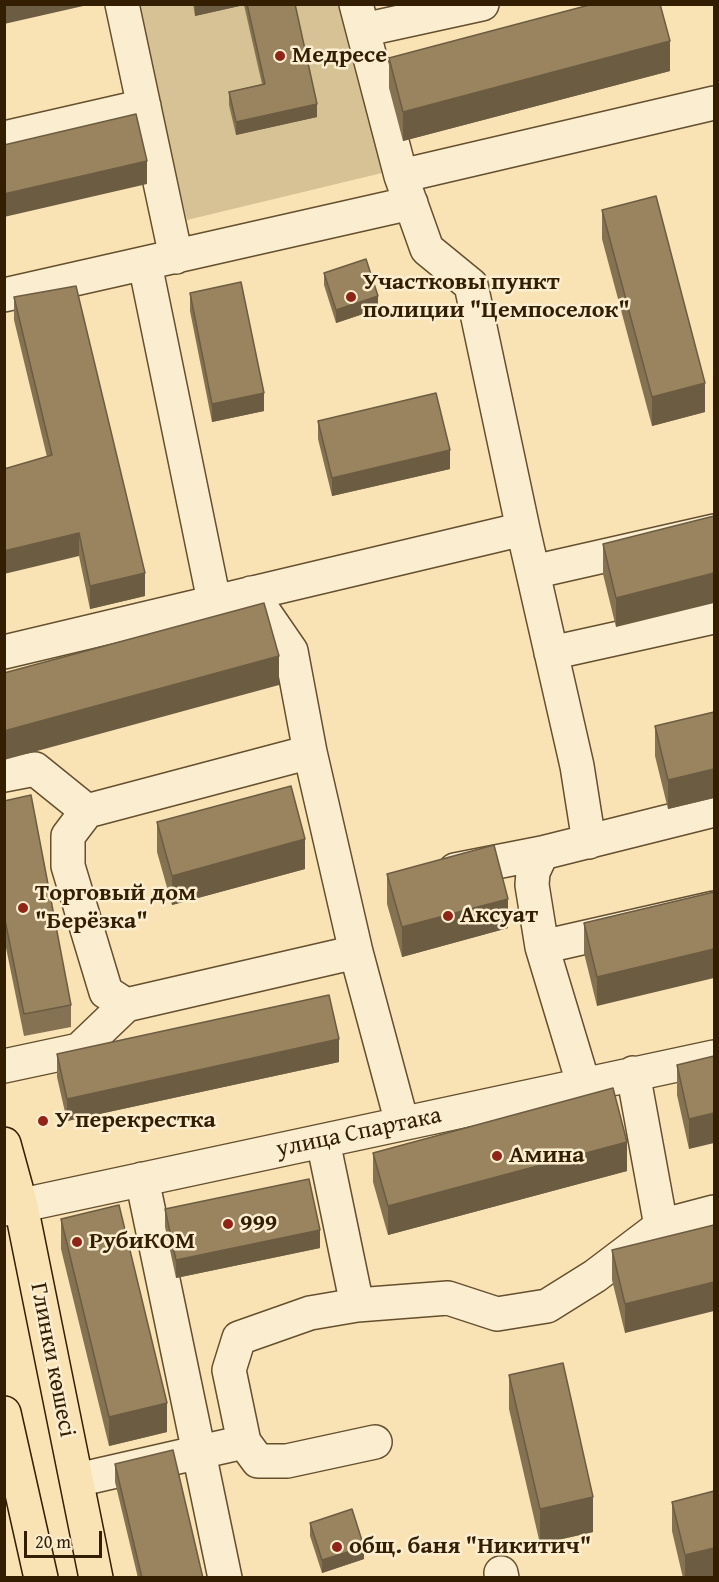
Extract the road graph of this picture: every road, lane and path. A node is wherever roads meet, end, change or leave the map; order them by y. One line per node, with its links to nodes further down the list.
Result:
1 (122, 4): 5 (street)
2 (482, 4): 3 (street)
3 (359, 17): 7 (street)
4 (714, 103): 7 (street)
5 (144, 106): 6 (street); 8 (street)
6 (4, 138)
7 (406, 190): 8 (street); 10 (street)
8 (160, 261): 9 (street); 14 (street)
9 (4, 295)
10 (523, 529): 12 (street); 13 (street)
11 (714, 531): 12 (street)
12 (532, 572): 17 (street)
13 (250, 593): 14 (street); 18 (street)
14 (214, 602): 16 (street)
15 (714, 617): 17 (street)
16 (4, 652)
17 (551, 653): 22 (street)
18 (310, 752): 21 (street); 27 (street)
19 (4, 775): 21 (street)
20 (714, 810): 22 (street)
21 (87, 811): 28 (street)
22 (589, 842): 23 (street)
23 (542, 853): 24 (street); 26 (street)
24 (431, 874)
25 (714, 908): 26 (street)
26 (542, 947): 32 (street)
27 (356, 952): 28 (street); 33 (street)
28 (126, 1005): 30 (street)
29 (714, 1057): 31 (street, улица Спартака)
30 (4, 1066)
31 (633, 1073): 32 (street, улица Спартака); 39 (street)
32 (584, 1086): 33 (street, улица Спартака)
33 (402, 1123): 34 (street, улица Спартака)
34 (323, 1141): 36 (street, улица Спартака); 40 (street)
35 (4, 1144): 37 (main road, Глинки көшесі)
36 (142, 1179): 37 (street, улица Спартака); 44 (street)
37 (13, 1207): 45 (main road, Глинки көшесі)
38 (714, 1212): 39 (street)
39 (661, 1226): 40 (street)
40 (357, 1305): 42 (street)
41 (7, 1434): 46 (main road)
42 (244, 1442): 43 (street); 44 (street)
43 (375, 1442)
44 (201, 1453): 45 (street); 48 (street)
45 (77, 1480): 47 (main road, Глинки көшесі)
46 (41, 1578)
47 (96, 1578)
48 (225, 1578)

